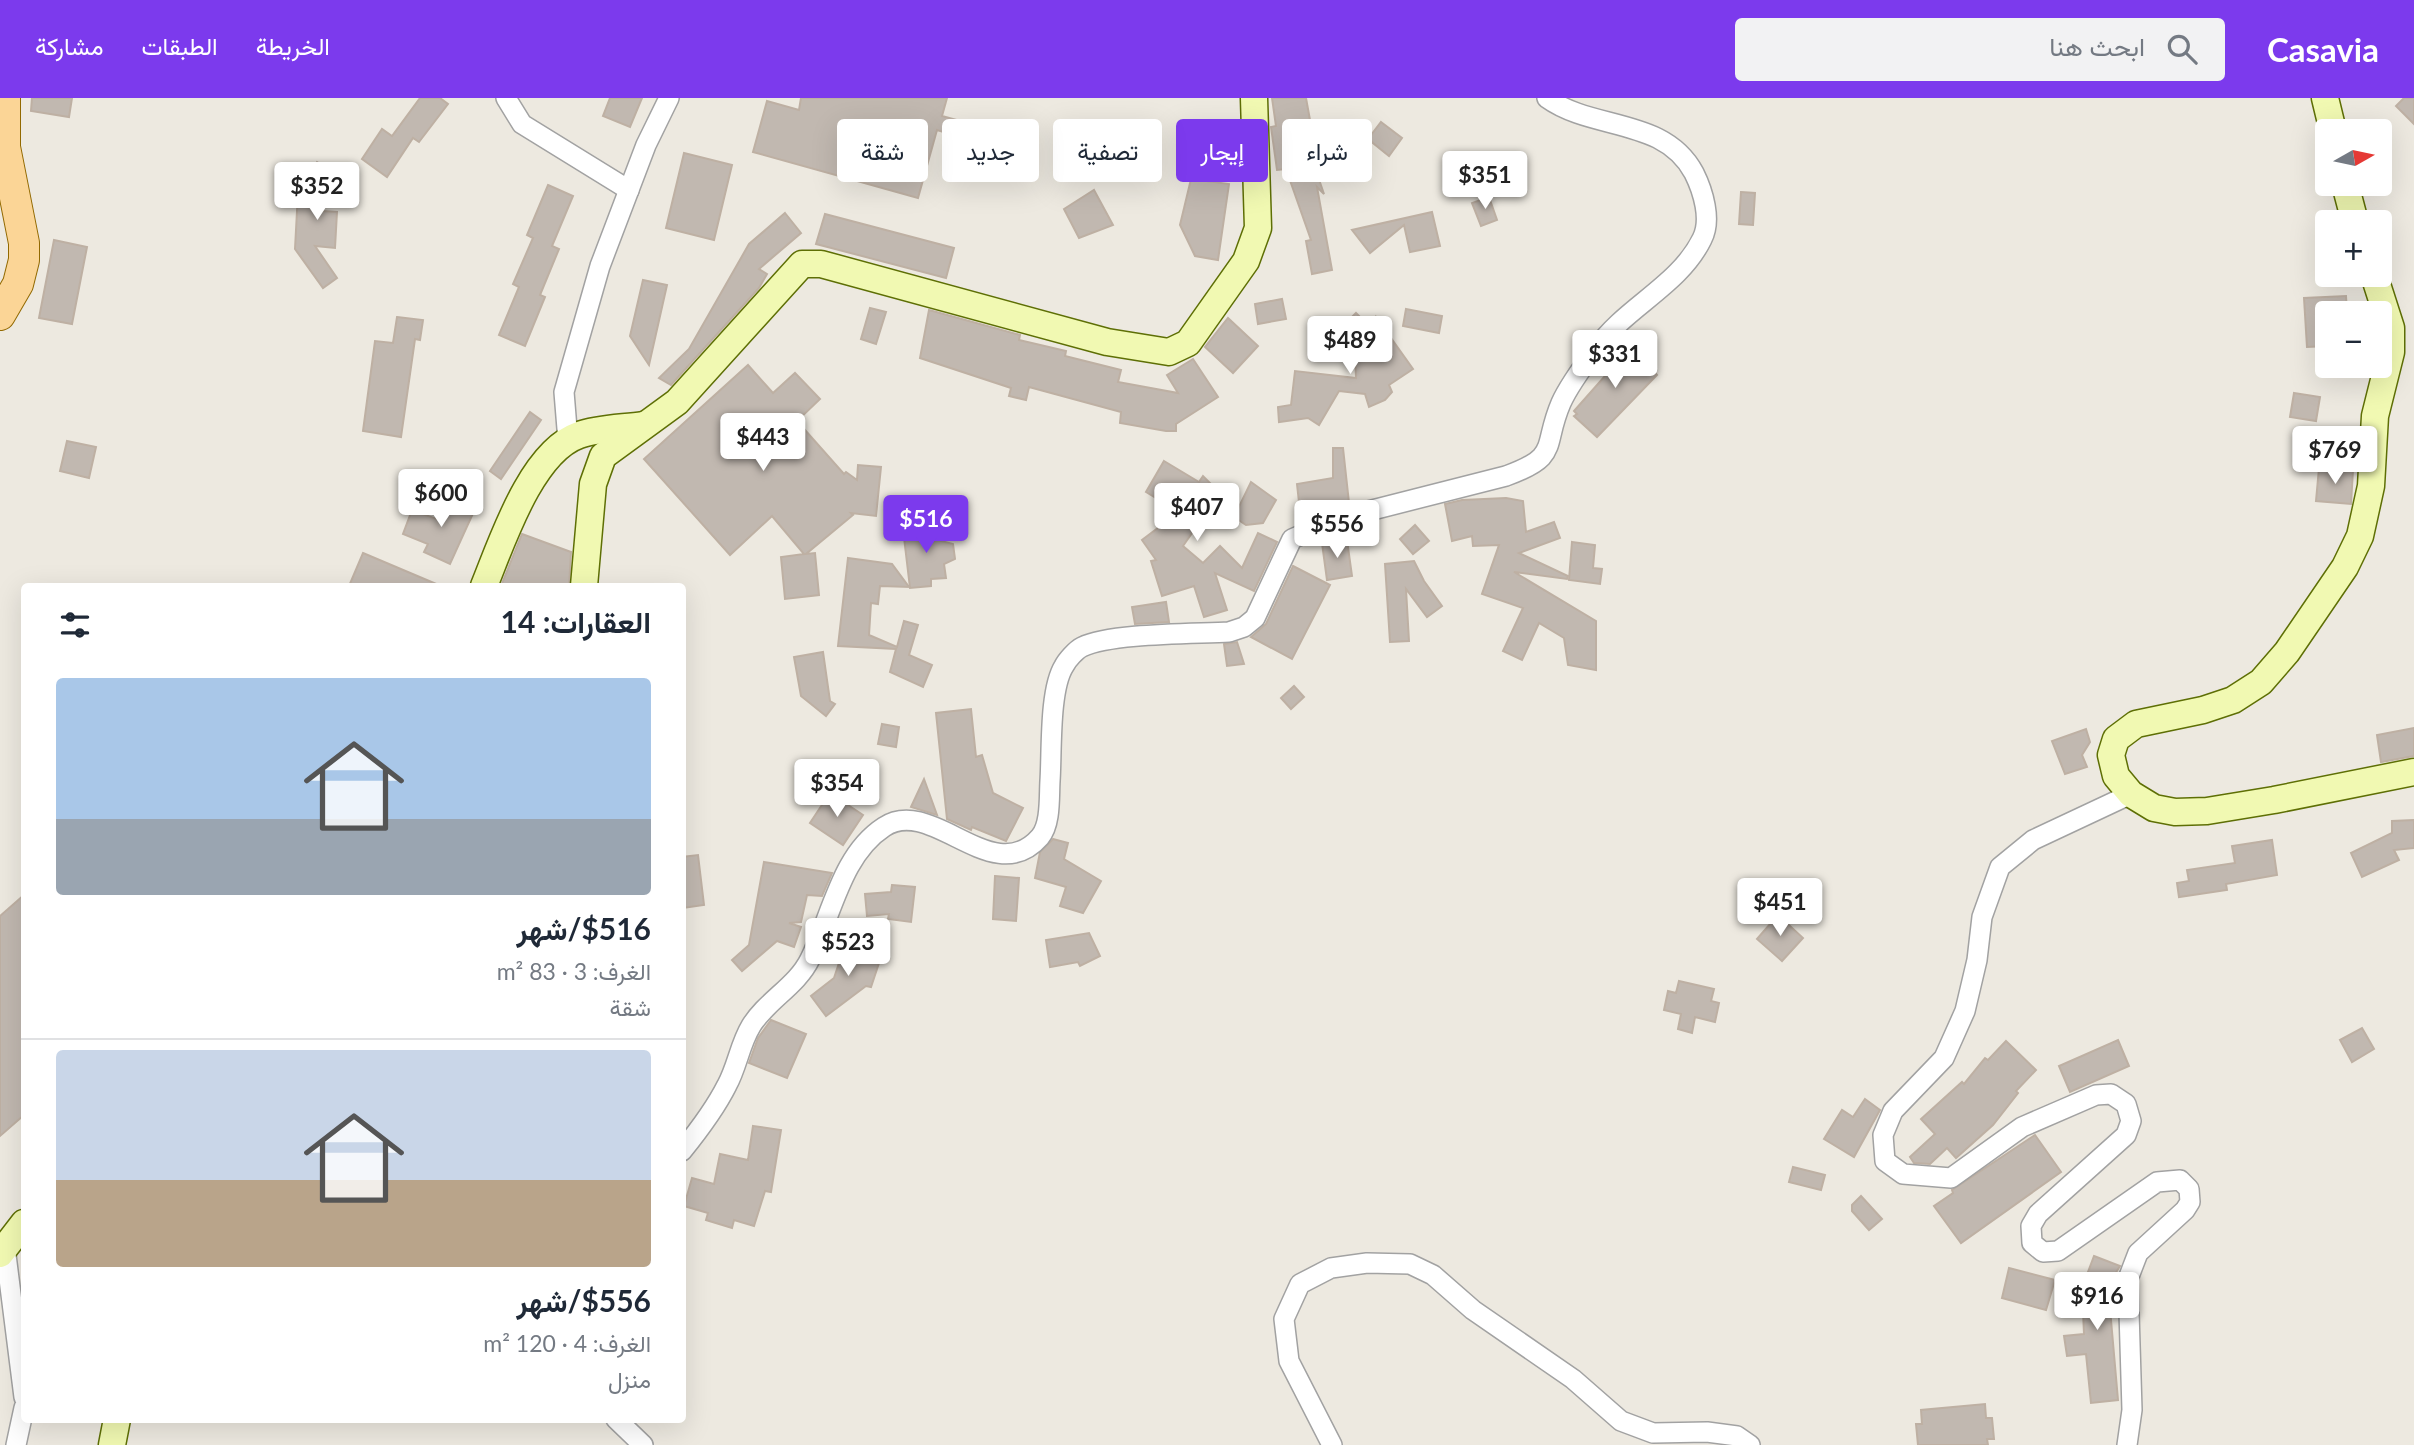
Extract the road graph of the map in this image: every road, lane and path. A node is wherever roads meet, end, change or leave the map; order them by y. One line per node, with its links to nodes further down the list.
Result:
1 (5, 98): 10 (main road)
2 (506, 98): 8 (street)
3 (669, 98): 8 (street)
4 (1254, 98): 11 (street)
5 (1548, 98): 17 (street)
6 (2325, 98): 7 (street)
7 (2330, 119)
8 (629, 190): 12 (street)
9 (2378, 287): 16 (street)
10 (0, 315)
11 (648, 424): 12 (street); 14 (street)
12 (568, 441): 13 (street)
13 (485, 583)
14 (584, 583)
15 (2414, 772): 16 (street)
16 (2131, 794): 29 (street)
17 (686, 1146)
18 (21, 1227): 19 (street)
19 (2, 1251): 20 (street)
20 (21, 1377)
21 (21, 1422): 24 (street)
22 (116, 1423): 25 (street)
23 (620, 1423): 26 (street)
24 (16, 1445)
25 (112, 1445)
26 (643, 1445)
27 (1332, 1445): 28 (street)
28 (1750, 1445)
29 (2127, 1445)

